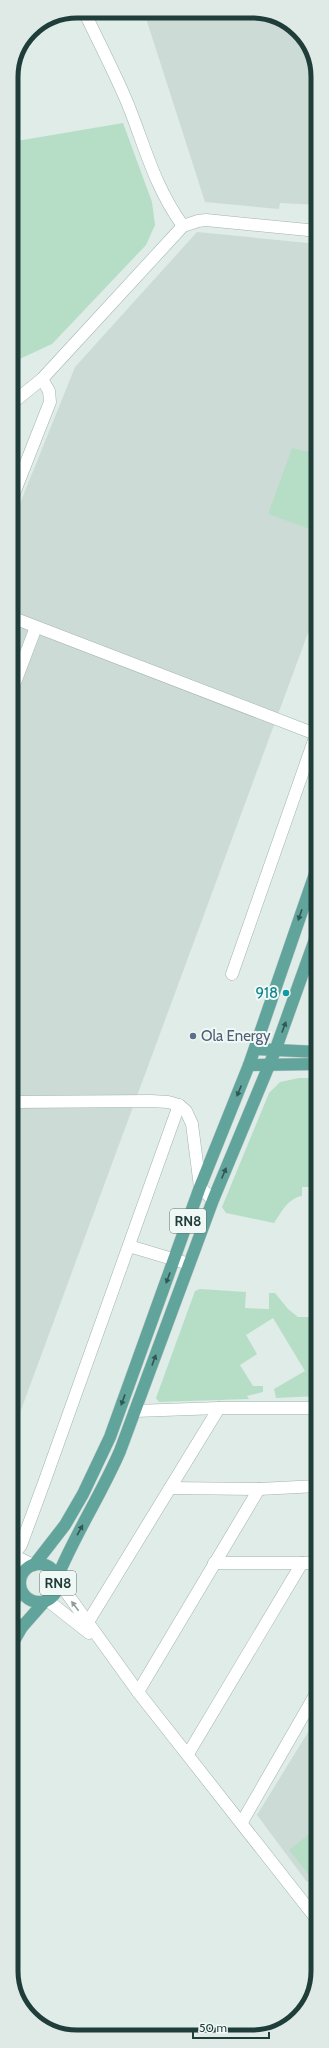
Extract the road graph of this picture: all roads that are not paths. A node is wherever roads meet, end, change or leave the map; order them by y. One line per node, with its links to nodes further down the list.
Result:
1 (87, 18): 2 (street)
2 (183, 226): 3 (street); 4 (street)
3 (311, 230)
4 (42, 379): 5 (street); 6 (street)
5 (18, 398)
6 (18, 484)
7 (18, 620): 8 (street)
8 (36, 627): 9 (street); 10 (street)
9 (18, 675)
10 (311, 731)
11 (311, 750): 14 (street)
12 (311, 886): 15 (main road, RN8, one-way to 15)
13 (311, 951): 16 (main road, RN8, one-way to 13)
14 (232, 974)
15 (255, 1050): 16 (main road); 19 (main road, RN8)
16 (275, 1051): 17 (main road); 20 (main road, RN8)
17 (311, 1052)
18 (311, 1064): 20 (main road)
19 (249, 1065): 20 (main road); 23 (main road, RN8, one-way to 23)
20 (270, 1065): 24 (main road, RN8, one-way to 20)
21 (18, 1102): 22 (street)
22 (179, 1105): 23 (street); 25 (street)
23 (200, 1186): 24 (street); 26 (main road, RN8)
24 (212, 1200): 27 (main road, RN8)
25 (129, 1246): 26 (street); 35 (street)
26 (175, 1259): 27 (street); 34 (main road, RN8, one-way to 34)
27 (189, 1264): 30 (main road, RN8, one-way to 27)
28 (219, 1408): 29 (street); 30 (street); 32 (street)
29 (311, 1408)
30 (135, 1411): 36 (main road, RN8, one-way to 30)
31 (311, 1486): 33 (street)
32 (170, 1488): 33 (street); 47 (street)
33 (259, 1488): 38 (street)
34 (54, 1540): 36 (main road); 41 (main road, RN8)
35 (18, 1543)
36 (69, 1550): 43 (main road, RN8)
37 (18, 1559): 41 (street)
38 (214, 1563): 39 (street); 52 (street)
39 (302, 1563): 40 (street); 54 (street)
40 (311, 1563)
41 (34, 1565): 43 (main road, RN8); 44 (main road, RN8)
42 (18, 1573): 44 (street)
43 (57, 1580): 46 (main road, RN8); 47 (street, one-way to 43)
44 (21, 1581): 45 (main road, RN8); 46 (main road, RN8)
45 (18, 1590)
46 (46, 1600): 49 (main road, RN8); 51 (street)
47 (88, 1622): 51 (street)
48 (18, 1624): 49 (main road)
49 (22, 1627): 50 (main road, RN8)
50 (18, 1634)
51 (106, 1648): 52 (street)
52 (138, 1692): 54 (street)
53 (311, 1702): 55 (street)
54 (188, 1754): 55 (street)
55 (242, 1822): 56 (street)
56 (311, 1912)

